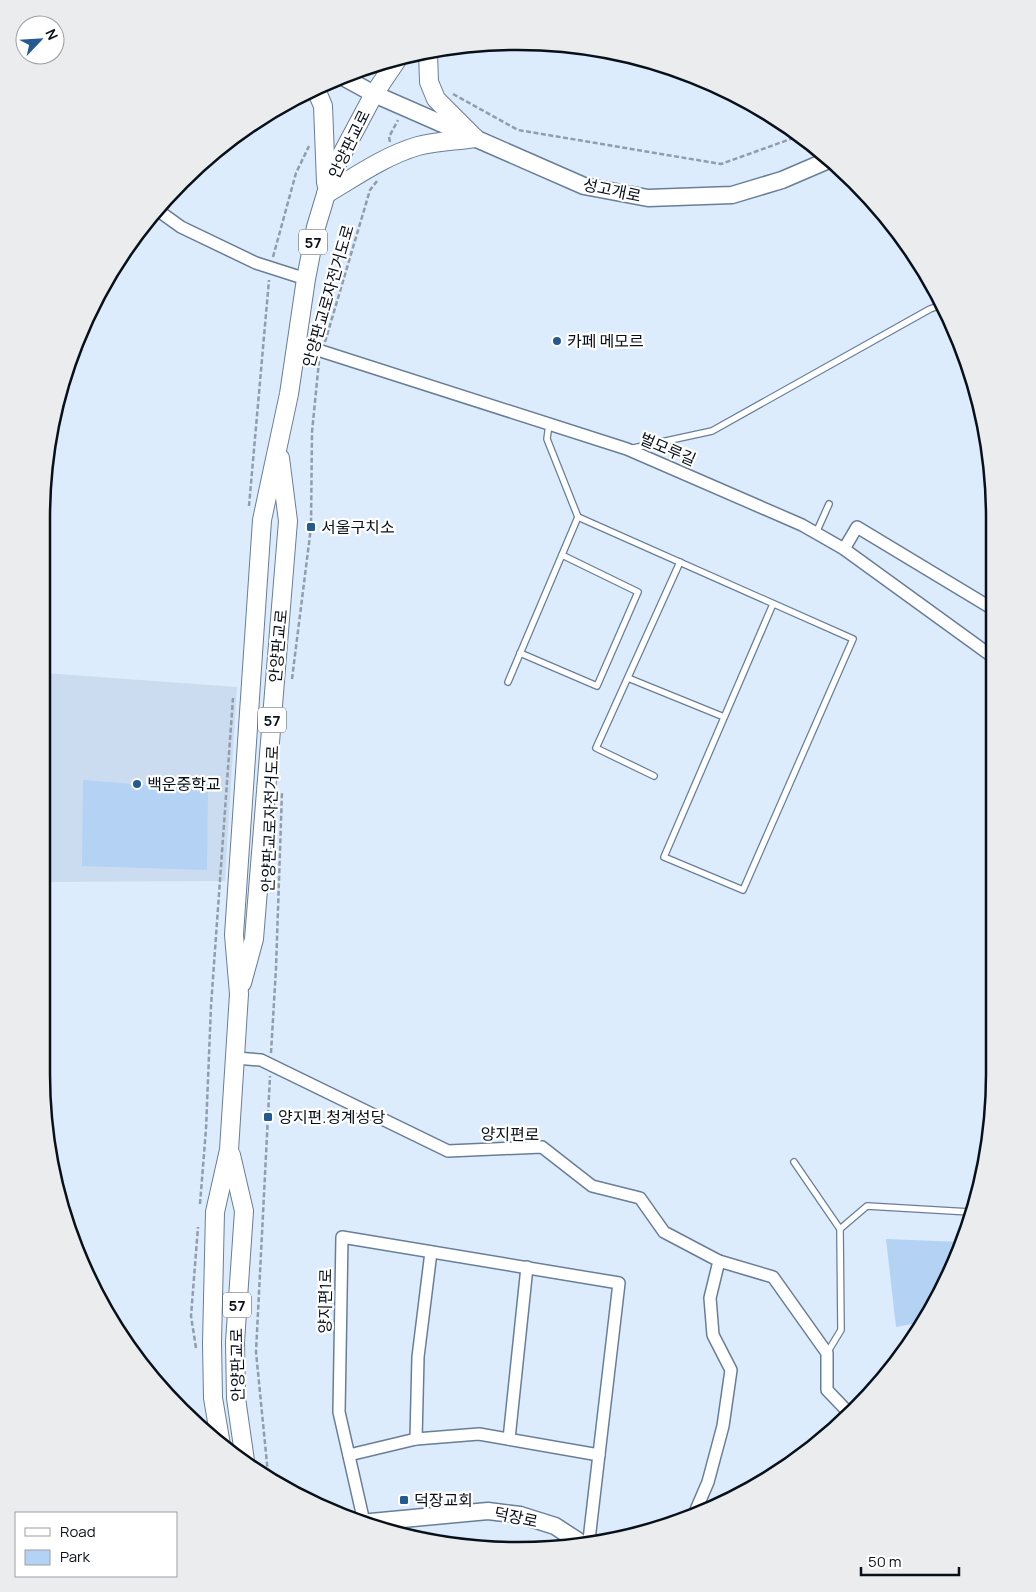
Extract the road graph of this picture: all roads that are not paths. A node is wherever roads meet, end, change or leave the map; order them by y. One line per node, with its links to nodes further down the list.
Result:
1 (428, 59): 6 (main road)
2 (392, 68): 4 (main road, 안양판교로 / 57)
3 (351, 81): 4 (street, 성고개로)
4 (374, 94): 6 (street, 성고개로); 8 (main road, 안양판교로 / 57)
5 (319, 95): 8 (main road)
6 (475, 138): 7 (street, 성고개로); 8 (main road)
7 (823, 163)
8 (326, 194): 10 (main road, 안양판교로 / 57)
9 (162, 214): 10 (street)
10 (306, 279): 12 (main road, 안양판교로 / 57)
11 (936, 307): 15 (lane)
12 (296, 343): 13 (street, 벌모루길); 14 (main road, 안양판교로 / 57)
13 (549, 424): 15 (street, 벌모루길); 17 (lane)
14 (278, 445): 30 (main road, 안양판교로 / 57); 30 (main road, 안양판교로 / 57)
15 (627, 449): 18 (street, 벌모루길)
16 (829, 504): 18 (lane)
17 (578, 517): 20 (lane); 21 (lane)
18 (816, 533): 19 (street, 벌모루길)
19 (844, 549): 23 (street); 24 (street, 벌모루길)
20 (562, 555): 25 (lane); 25 (lane)
21 (680, 562): 22 (lane); 26 (lane)
22 (773, 604): 28 (lane); 28 (lane)
23 (986, 605)
24 (986, 652)
25 (520, 653): 27 (lane)
26 (628, 678): 28 (lane); 29 (lane)
27 (508, 682)
28 (724, 717)
29 (654, 776)
30 (239, 994): 31 (main road, 안양판교로 / 57)
31 (235, 1058): 32 (main road, 안양판교로 / 57); 37 (street, 양지편로)
32 (229, 1150): 41 (main road, 안양판교로 / 57); 44 (main road, 안양판교로 / 57)
33 (794, 1162): 35 (lane)
34 (965, 1212): 35 (lane)
35 (840, 1229): 39 (lane)
36 (432, 1252): 38 (street, 양지편1로); 42 (street); 45 (street, 양지편1로)
37 (718, 1261): 39 (street, 양지편로); 47 (street)
38 (527, 1268): 43 (street); 46 (street, 양지편1로)
39 (827, 1353): 40 (street)
40 (845, 1409)
41 (219, 1434)
42 (416, 1439): 43 (street); 45 (street)
43 (509, 1439): 46 (street)
44 (244, 1453)
45 (349, 1455): 48 (street, 양지편1로)
46 (599, 1455): 50 (street, 양지편1로)
47 (698, 1506)
48 (360, 1514)
49 (381, 1521): 51 (street, 덕장로)
50 (589, 1536)
51 (574, 1538)

